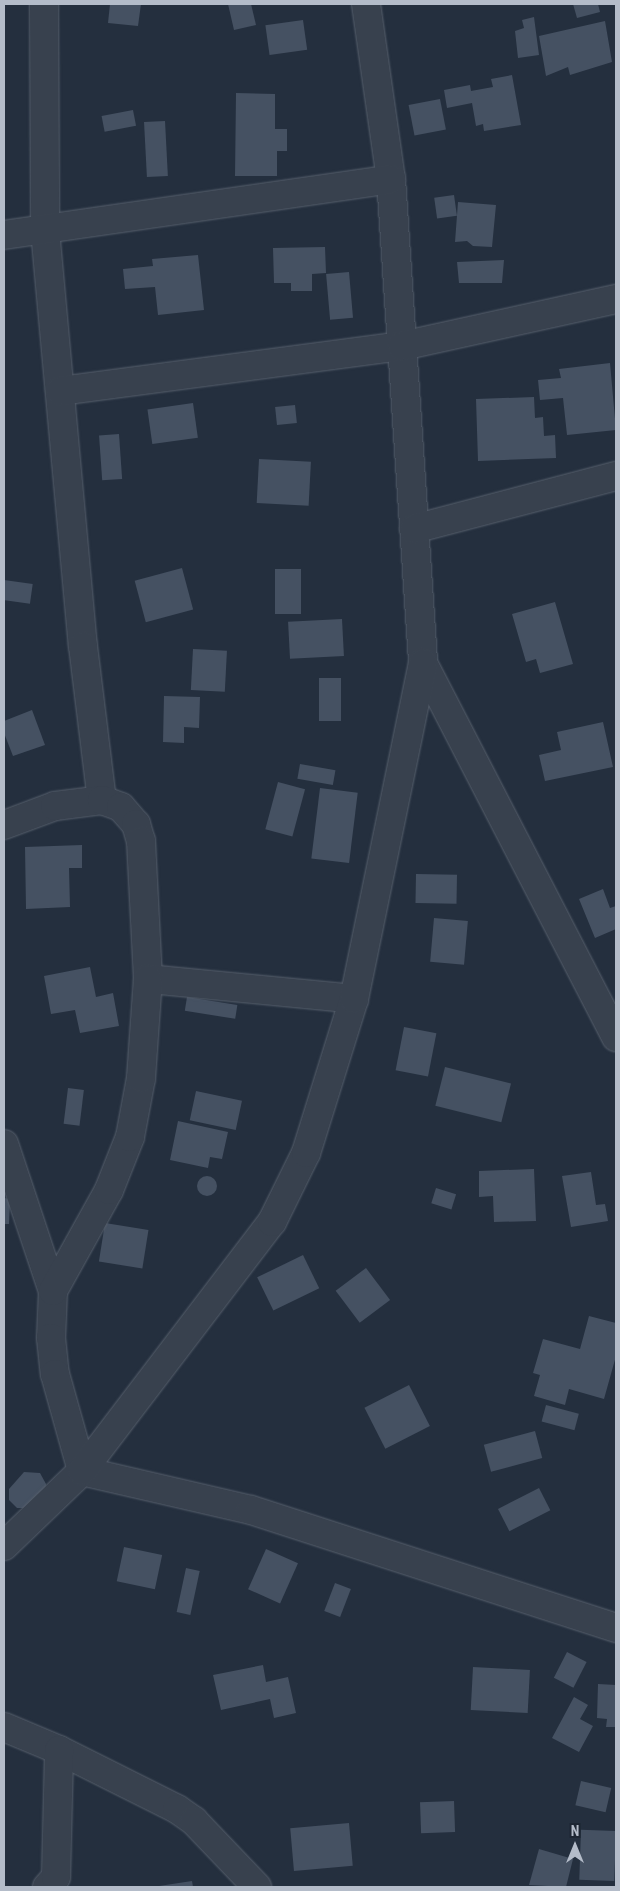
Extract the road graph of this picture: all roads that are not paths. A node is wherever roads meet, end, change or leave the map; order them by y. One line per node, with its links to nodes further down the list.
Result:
1 (44, 4): 4 (street)
2 (366, 4): 3 (street)
3 (391, 179): 4 (street); 7 (street)
4 (45, 230): 5 (street); 8 (street)
5 (4, 234)
6 (616, 299): 7 (street)
7 (402, 346): 8 (street); 10 (street)
8 (60, 390): 12 (street)
9 (616, 476): 10 (street)
10 (414, 529): 11 (street)
11 (423, 663): 15 (street); 16 (street)
12 (102, 800): 13 (street); 14 (street)
13 (4, 825)
14 (148, 979): 15 (street); 18 (street)
15 (354, 999): 19 (street)
16 (616, 1037)
17 (4, 1144): 18 (street)
18 (54, 1291): 19 (street)
19 (82, 1471): 20 (street); 21 (street)
20 (4, 1546)
21 (616, 1628)
22 (4, 1727): 23 (street)
23 (59, 1750): 24 (street); 25 (street)
24 (47, 1887)
25 (257, 1887)

